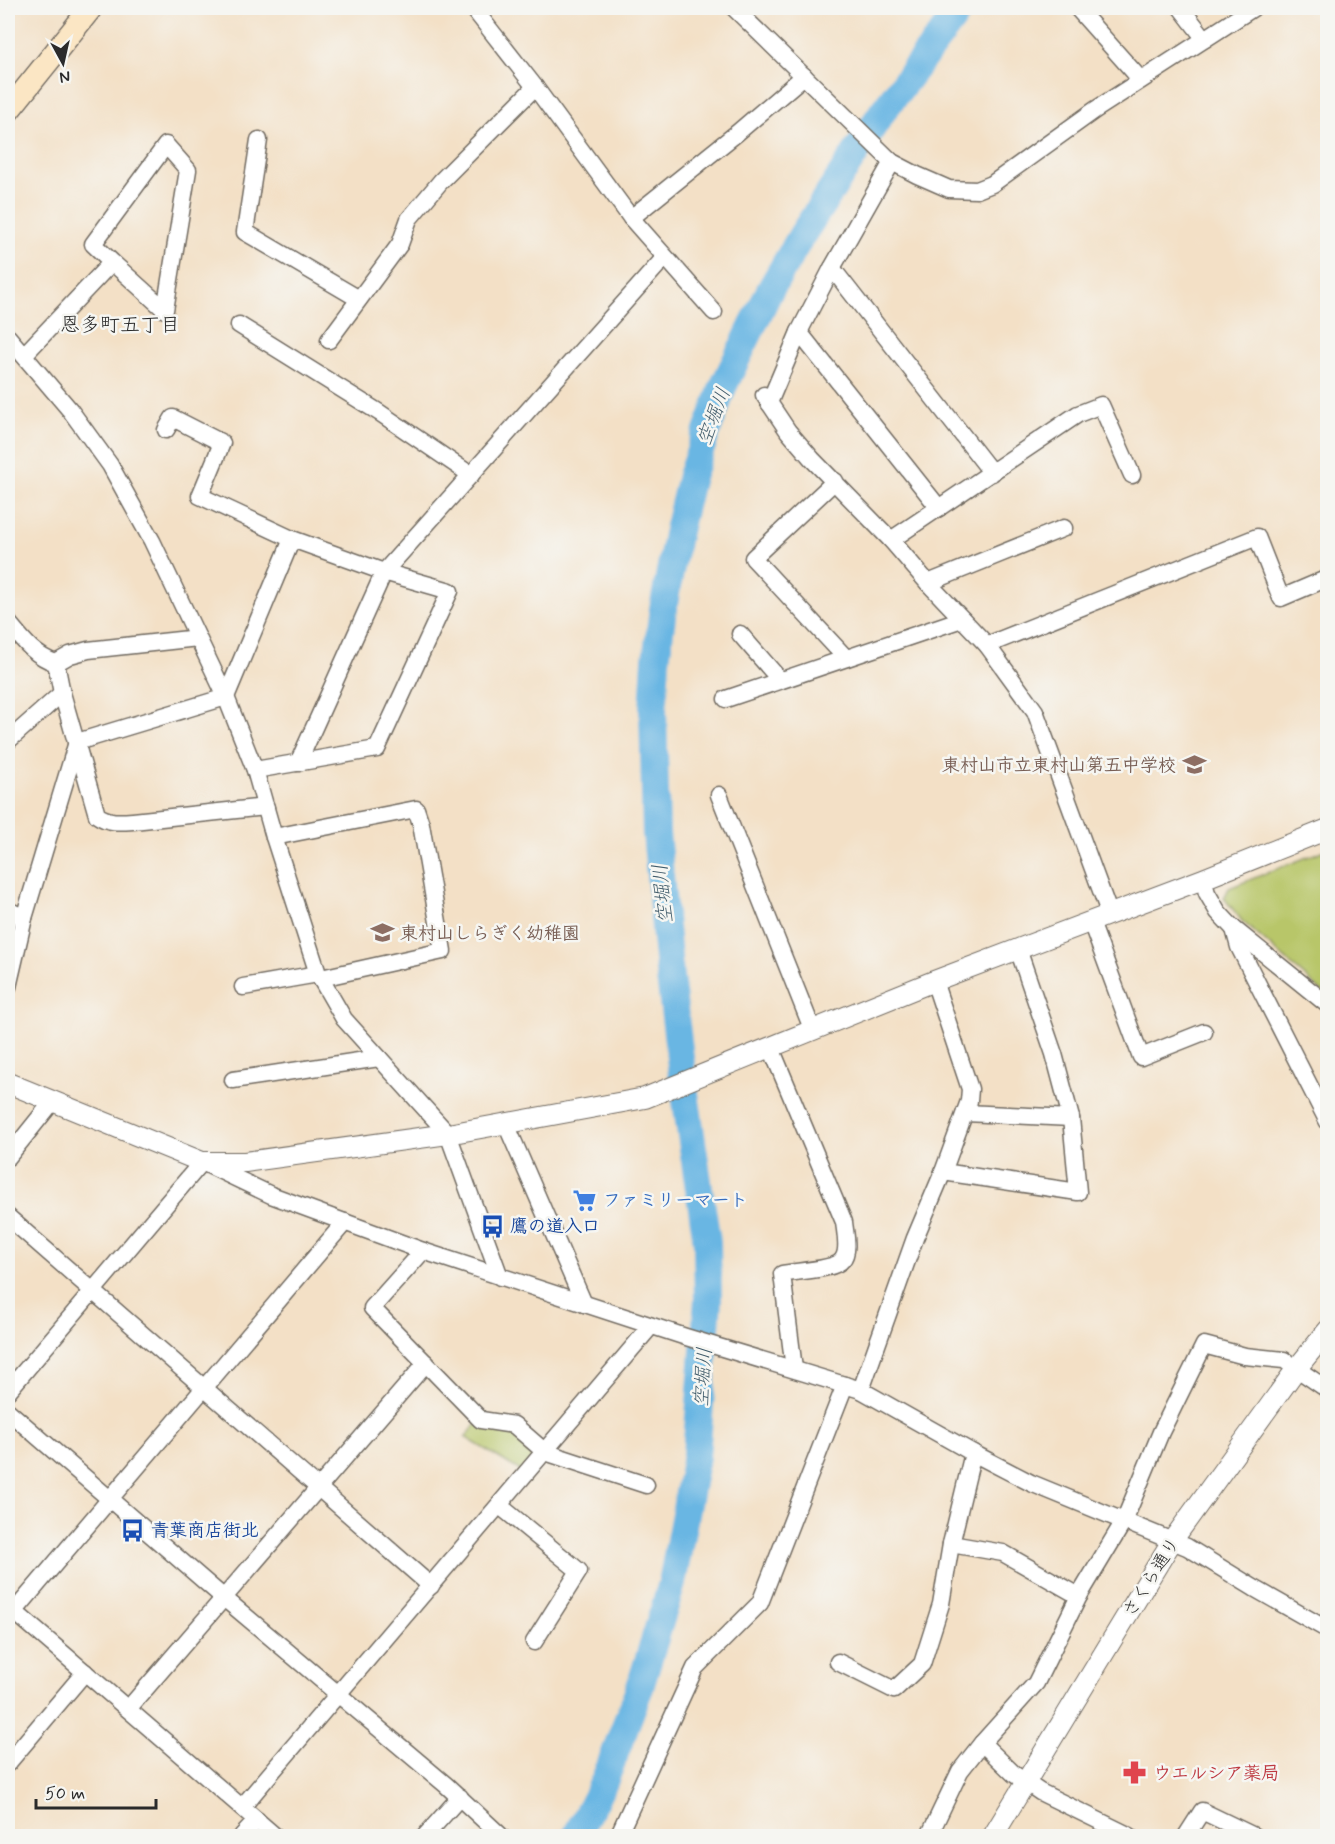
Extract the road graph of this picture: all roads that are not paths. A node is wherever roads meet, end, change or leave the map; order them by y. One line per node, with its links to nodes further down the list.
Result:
1 (91, 8): 11 (main road)
2 (474, 8): 10 (street)
3 (735, 8): 8 (street)
4 (1077, 8): 9 (street)
5 (1181, 8): 7 (street)
6 (1253, 8): 7 (street)
7 (1205, 39): 9 (street)
8 (804, 76): 13 (street); 14 (street)
9 (1141, 81): 13 (street)
10 (535, 87): 14 (street); 18 (street)
11 (8, 111)
12 (259, 140): 18 (street)
13 (891, 161): 17 (street)
14 (632, 218): 15 (street)
15 (665, 257): 19 (street); 28 (street)
16 (112, 262): 16 (street); 24 (street)
17 (831, 268): 21 (street); 26 (street)
18 (359, 299): 23 (street)
19 (714, 312)
20 (239, 325): 28 (street)
21 (799, 332): 29 (street); 30 (street)
22 (8, 337): 24 (street)
23 (329, 340)
24 (24, 355): 40 (street)
25 (165, 430): 32 (street)
26 (992, 473): 27 (street); 30 (street)
27 (1132, 475)
28 (471, 476): 34 (street)
29 (835, 481): 33 (street); 42 (street)
30 (939, 508): 33 (street)
31 (1064, 528): 36 (street)
32 (292, 540): 34 (street); 46 (street)
33 (891, 540): 36 (street)
34 (384, 572): 50 (street); 50 (street)
35 (1328, 578): 41 (street)
36 (928, 583): 37 (street)
37 (962, 619): 41 (street); 42 (street)
38 (8, 622): 43 (street)
39 (740, 634): 44 (street)
40 (198, 638): 43 (street); 46 (street)
41 (987, 645): 58 (street)
42 (846, 658): 44 (street)
43 (56, 663): 45 (street)
44 (780, 681): 47 (street)
45 (62, 693): 48 (street); 49 (street)
46 (225, 697): 49 (street); 51 (street)
47 (726, 699)
48 (8, 741)
49 (77, 742): 53 (street); 59 (street)
50 (298, 763): 51 (street)
51 (255, 770): 53 (street)
52 (719, 795): 68 (street)
53 (266, 807): 55 (street)
54 (1328, 829): 56 (street)
55 (274, 837): 63 (street); 63 (street)
56 (1203, 879): 58 (street); 61 (street)
57 (8, 910): 59 (street)
58 (1110, 915): 60 (street)
59 (24, 918): 65 (street)
60 (1091, 922): 62 (street); 69 (street)
61 (1234, 929): 67 (street); 77 (street)
62 (1018, 950): 64 (street); 76 (street)
63 (320, 976): 66 (street); 71 (street)
64 (934, 981): 68 (street); 75 (street)
65 (8, 987)
66 (243, 987)
67 (1328, 1005)
68 (813, 1031): 70 (street)
69 (1204, 1032)
70 (771, 1048): 78 (street); 93 (street)
71 (379, 1058): 72 (street); 79 (street)
72 (233, 1080)
73 (8, 1083): 74 (street)
74 (53, 1101): 80 (street); 81 (street)
75 (965, 1113): 76 (street); 82 (street)
76 (1071, 1118): 82 (street)
77 (1328, 1122)
78 (506, 1124): 79 (street); 88 (street)
79 (448, 1134): 81 (street); 86 (street)
80 (8, 1157)
81 (202, 1162): 84 (street); 87 (street)
82 (943, 1172): 96 (street)
83 (8, 1217): 87 (street)
84 (345, 1222): 85 (street); 95 (street)
85 (423, 1251): 86 (street); 91 (street)
86 (500, 1277): 88 (street)
87 (92, 1291): 95 (street); 98 (street)
88 (584, 1304): 89 (street)
89 (651, 1326): 93 (street); 100 (street)
90 (1328, 1330): 92 (street, さくら通り)
91 (426, 1364): 100 (street); 103 (street)
92 (1297, 1368): 97 (street); 106 (street); 107 (street, さくら通り)
93 (794, 1369): 94 (street)
94 (845, 1385): 96 (street); 129 (street)
95 (204, 1388): 103 (street); 104 (street)
96 (861, 1390): 101 (street)
97 (1328, 1390)
98 (8, 1391)
99 (8, 1412): 104 (street)
100 (545, 1452): 102 (street); 105 (street)
101 (973, 1453): 106 (street); 108 (street)
102 (646, 1485)
103 (319, 1488): 109 (street); 111 (street)
104 (110, 1499): 111 (street); 112 (street)
105 (500, 1506): 109 (street); 114 (street)
106 (1124, 1521): 107 (street); 110 (street)
107 (1172, 1541): 113 (street); 121 (street, さくら通り)
108 (951, 1544): 110 (street); 115 (street)
109 (431, 1586): 117 (street)
110 (1079, 1596): 119 (street)
111 (224, 1598): 117 (street); 118 (street)
112 (10, 1613): 116 (street)
113 (1328, 1630)
114 (534, 1642)
115 (838, 1662)
116 (85, 1672): 118 (street); 120 (street)
117 (339, 1694): 122 (street); 123 (street)
118 (128, 1709): 123 (street)
119 (982, 1743): 121 (street); 130 (street)
120 (8, 1763)
121 (1026, 1782): 131 (street, さくら通り); 132 (street)
122 (460, 1797): 127 (street); 128 (street)
123 (242, 1807): 124 (street)
124 (257, 1820): 125 (street); 126 (street)
125 (242, 1836)
126 (275, 1836)
127 (425, 1836)
128 (501, 1836)
129 (618, 1836)
130 (929, 1836)
131 (993, 1836)
132 (1130, 1836)
133 (1186, 1836): 134 (street)
134 (1254, 1836)

